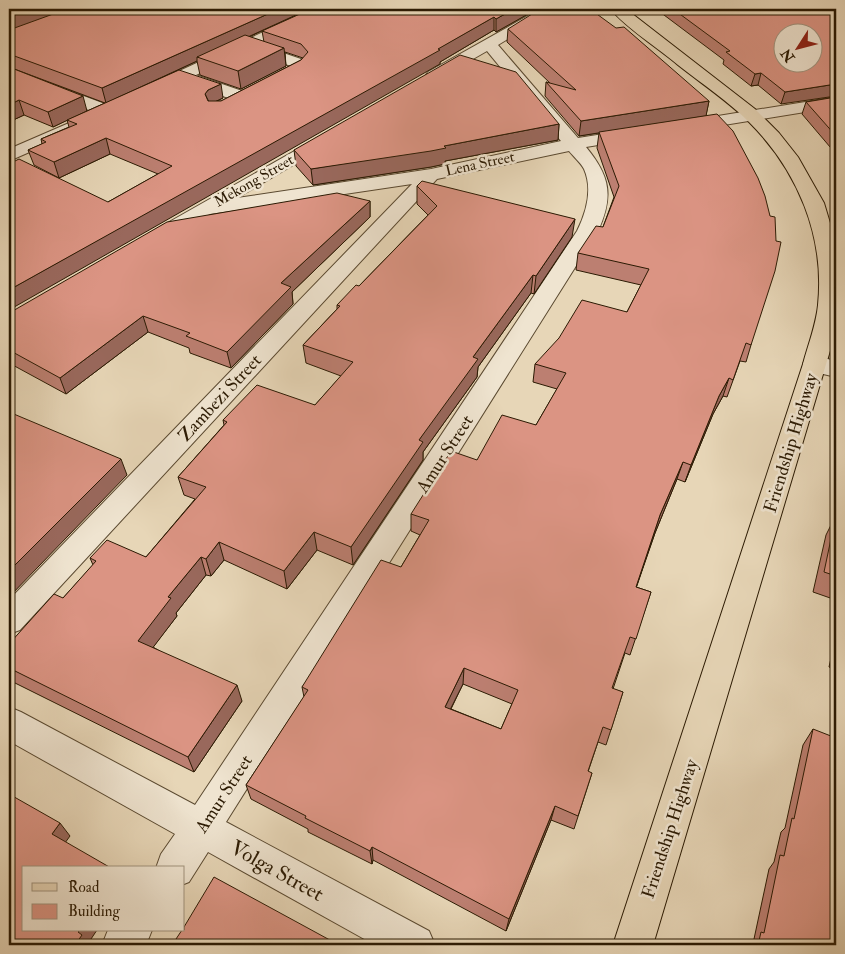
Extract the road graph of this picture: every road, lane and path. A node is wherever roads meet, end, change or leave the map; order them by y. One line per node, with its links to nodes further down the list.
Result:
1 (324, 9): 5 (street)
2 (550, 9): 4 (street)
3 (618, 9): 15 (main road, Friendship Highway)
4 (489, 43): 8 (street); 19 (street, Amur Street)
5 (247, 46): 7 (street); 10 (street)
6 (9, 72): 14 (street)
7 (181, 76): 9 (street); 10 (street)
8 (420, 84)
9 (140, 95)
10 (242, 97): 13 (street)
11 (836, 102): 15 (street)
12 (124, 103): 14 (street)
13 (225, 106)
14 (107, 111): 20 (street)
15 (753, 116): 17 (street); 24 (main road, Friendship Highway)
16 (343, 129): 22 (street, Mekong Street)
17 (670, 129)
18 (651, 132): 19 (street, Lena Street)
19 (574, 144): 21 (street, Lena Street); 27 (street, Amur Street)
20 (9, 156)
21 (431, 175): 22 (street, Lena Street); 25 (street, Zambezi Street)
22 (206, 209): 23 (street, Mekong Street)
23 (137, 248)
24 (826, 366): 32 (main road, Friendship Highway)
25 (9, 621)
26 (9, 723): 27 (street, Volga Street)
27 (201, 829): 28 (street, Amur Street); 31 (street, Volga Street)
28 (176, 866)
29 (131, 932): 30 (street)
30 (122, 945)
31 (415, 945)
32 (633, 945)

